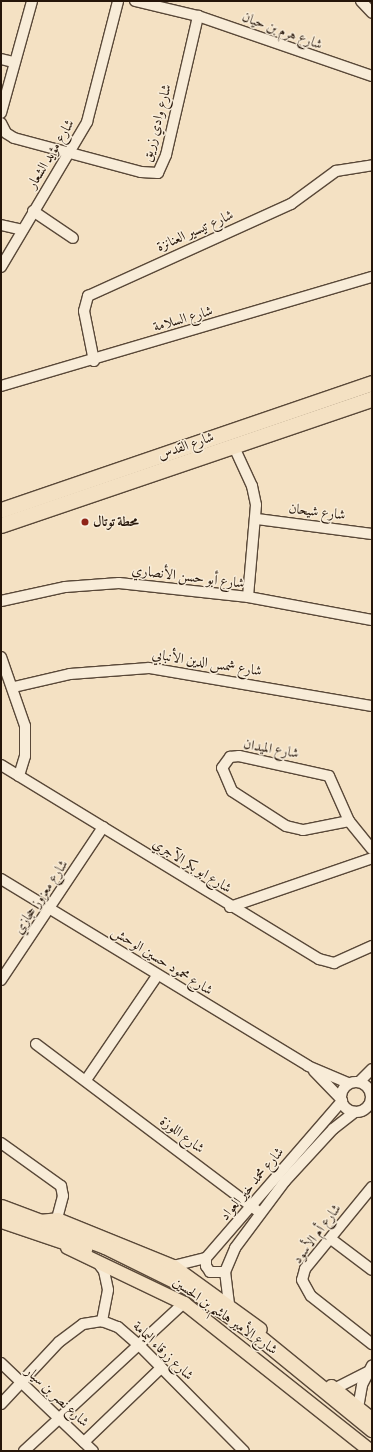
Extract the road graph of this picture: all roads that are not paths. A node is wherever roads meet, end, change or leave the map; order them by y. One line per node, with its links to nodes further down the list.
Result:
1 (32, 1): 8 (street)
2 (118, 1): 12 (street, شارع مؤيد الشعار)
3 (135, 1): 6 (street, شارع هرم بن حيان)
4 (361, 1): 5 (street)
5 (372, 13)
6 (198, 16): 9 (street, شارع هرم بن حيان); 12 (street, شارع وادي زريق)
7 (1, 59): 8 (street)
8 (13, 62): 10 (street)
9 (372, 76)
10 (1, 113)
11 (1, 123): 12 (street)
12 (71, 154): 14 (street, شارع مؤيد الشعار)
13 (372, 165): 20 (street, شارع تيسير العنانزة)
14 (34, 211): 16 (street, شارع مؤيد الشعار); 17 (street)
15 (1, 224): 16 (street)
16 (22, 230): 18 (street, شارع مؤيد الشعار)
17 (73, 238)
18 (1, 267)
19 (372, 277): 20 (street, شارع السلامة)
20 (94, 361): 22 (street, شارع السلامة)
21 (372, 383): 25 (highway, شارع القدس)
22 (1, 386)
23 (372, 399): 24 (highway, شارع القدس)
24 (234, 447): 26 (street); 27 (highway, شارع القدس)
25 (1, 510)
26 (258, 518): 28 (street, شارع شيحان); 29 (street)
27 (1, 525)
28 (372, 534)
29 (248, 597): 30 (street, شارع أبو حسن الأنصاري); 31 (street, شارع أبو حسن الأنصاري)
30 (1, 601)
31 (372, 620)
32 (1, 657): 33 (street)
33 (14, 687): 34 (street, شارع شمس الدين الأنبابي); 36 (street)
34 (372, 706)
35 (1, 765): 36 (street, شارع ابو بكر الآجري)
36 (19, 776): 38 (street, شارع ابو بكر الآجري)
37 (349, 821): 37 (street, شارع الميدان); 39 (street, شارع الميدان)
38 (103, 827): 42 (street, شارع ابو بكر الآجري); 43 (street, شارع معزوز حجازي)
39 (372, 849)
40 (372, 858): 42 (street)
41 (1, 879): 43 (street, شارع محمود حسين الوحش)
42 (230, 907): 44 (street, شارع ابو بكر الآجري)
43 (51, 909): 45 (street, شارع محمود حسين الوحش); 46 (street, شارع معزوز حجازي)
44 (372, 946)
45 (157, 976): 48 (street, شارع محمود حسين الوحش); 50 (street)
46 (1, 980)
47 (36, 1044): 50 (street, شارع اللوزة)
48 (308, 1066): 52 (street, شارع محمود حسين الوحش); 54 (street, شارع محمود حسين الوحش)
49 (372, 1069): 51 (street)
50 (86, 1080): 58 (street, شارع اللوزة)
51 (359, 1082): 52 (street); 53 (street)
52 (348, 1084): 54 (street, شارع محمد خير العواد)
53 (372, 1095): 55 (street, شارع محمد خير العواد)
54 (341, 1100): 55 (street, شارع محمود حسين الوحش); 58 (street, شارع محمد خير العواد)
55 (364, 1112): 60 (street, شارع محمد خير العواد)
56 (1, 1143): 61 (street)
57 (372, 1187): 65 (street, شارع أم الأسود)
58 (252, 1206): 60 (street, شارع اللوزة); 66 (street, شارع محمد خير العواد)
59 (1, 1207): 63 (highway, شارع الأمير هاشم بن الحسين)
60 (260, 1213): 70 (street, شارع محمد خير العواد)
61 (57, 1219): 63 (main road, شارع الأمير هاشم بن الحسين); 68 (main road, شارع الأمير هاشم بن الحسين)
62 (1, 1220): 64 (highway, شارع الأمير هاشم بن الحسين)
63 (39, 1221): 85 (highway, شارع الأمير هاشم بن الحسين)
64 (54, 1238): 67 (main road, شارع الأمير هاشم بن الحسين); 87 (highway, شارع الأمير هاشم بن الحسين)
65 (331, 1239): 69 (street); 74 (street, شارع أم الأسود)
66 (206, 1258): 68 (street); 70 (street)
67 (98, 1263): 71 (main road, شارع الأمير هاشم بن الحسين); 73 (street)
68 (173, 1266): 72 (main road, شارع الأمير هاشم بن الحسين)
69 (372, 1270)
70 (225, 1272): 72 (street, شارع محمد خير العواد)
71 (184, 1304): 75 (street); 87 (main road, شارع الأمير هاشم بن الحسين)
72 (229, 1304): 80 (main road, شارع الأمير هاشم بن الحسين)
73 (102, 1321): 75 (street, شارع زرقاء اليمامة); 79 (street)
74 (372, 1344)
75 (139, 1345): 77 (street, شارع زرقاء اليمامة); 83 (street)
76 (1, 1363): 79 (street, شارع نصر بن سيار)
77 (160, 1368): 86 (street); 90 (street, شارع زرقاء اليمامة)
78 (369, 1368): 80 (street); 82 (street)
79 (22, 1383): 81 (street); 83 (street, شارع نصر بن سيار)
80 (334, 1388): 82 (main road, شارع الأمير هاشم بن الحسين)
81 (1, 1404)
82 (358, 1408): 84 (main road, شارع الأمير هاشم بن الحسين)
83 (58, 1417): 86 (street, شارع نصر بن سيار); 88 (street)
84 (372, 1419)
85 (372, 1429)
86 (84, 1442): 89 (street, شارع نصر بن سيار)
87 (366, 1447)
88 (24, 1451)
89 (93, 1451)
90 (244, 1451)

